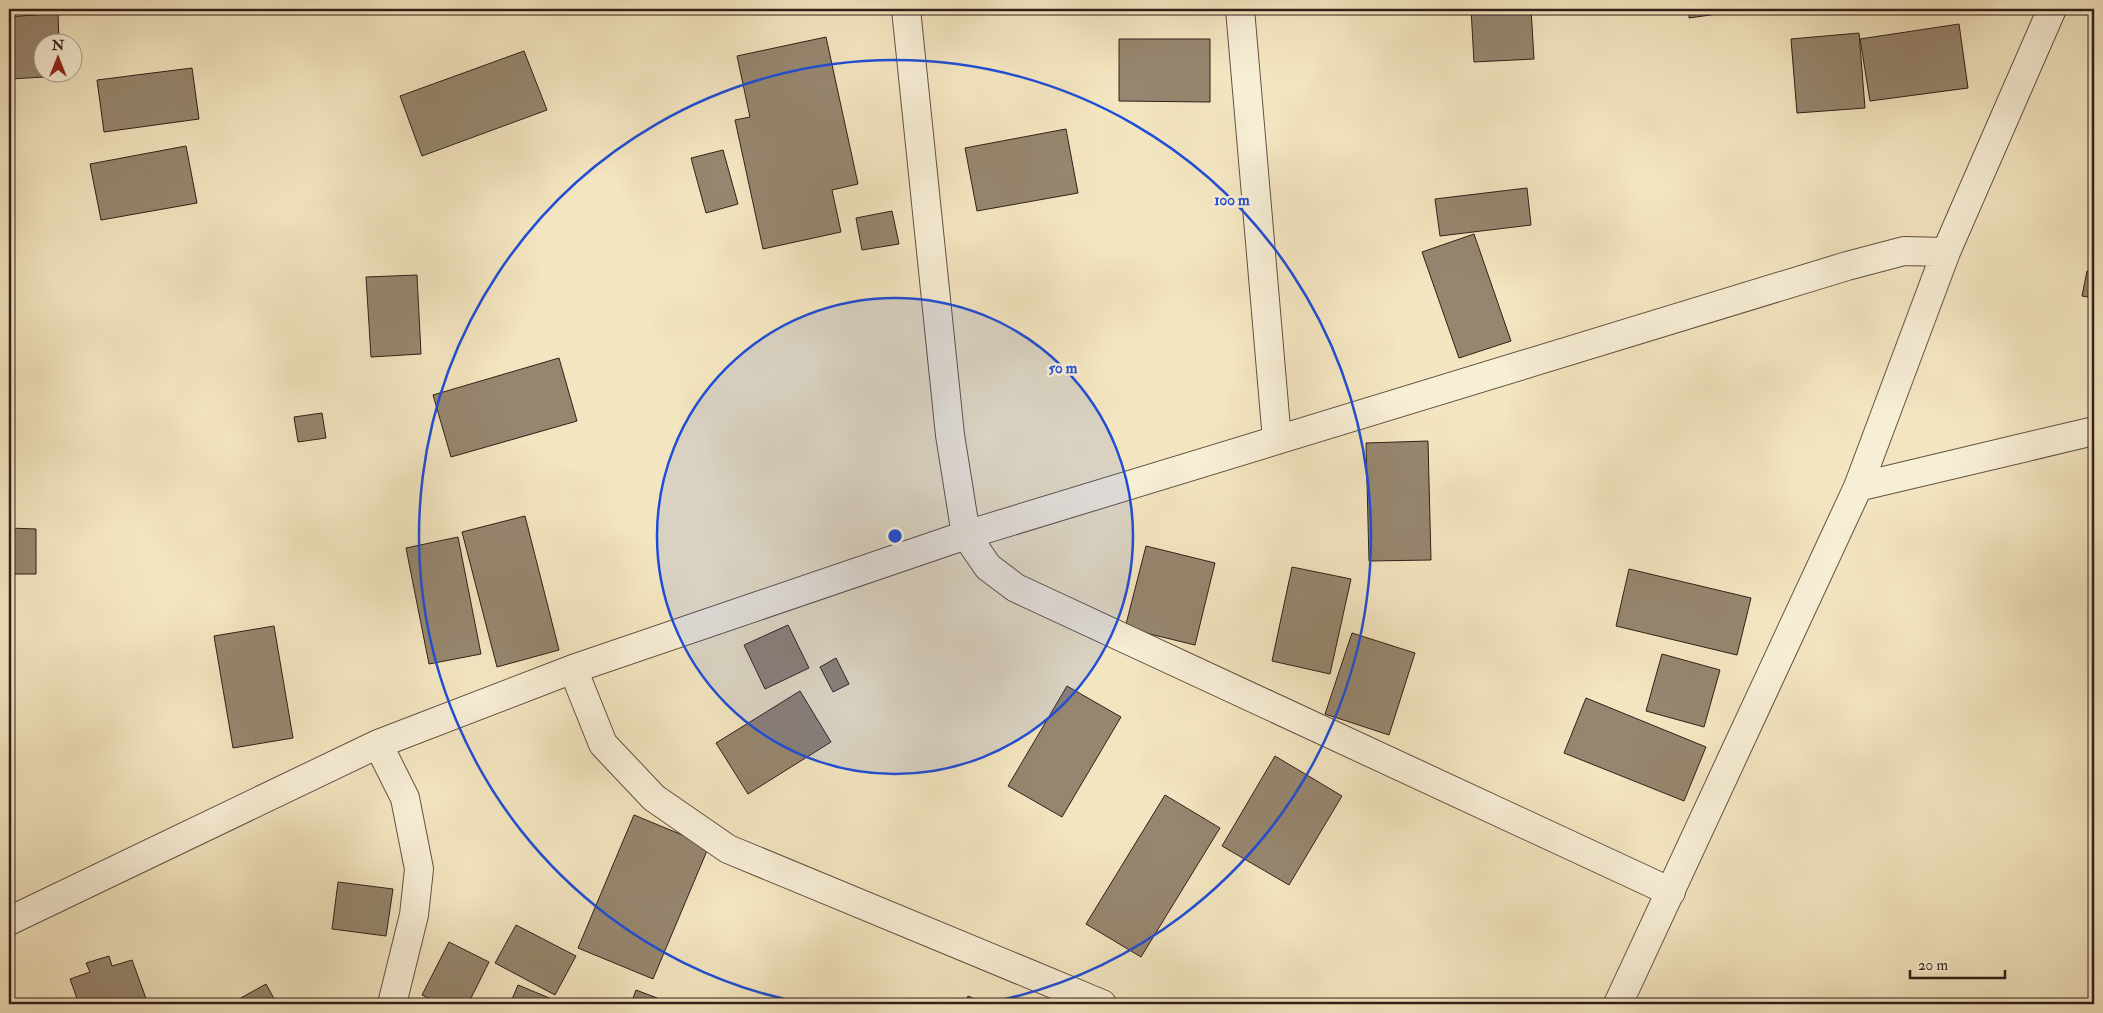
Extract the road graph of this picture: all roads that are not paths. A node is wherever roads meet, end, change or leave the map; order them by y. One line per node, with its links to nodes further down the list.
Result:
1 (906, 9): 8 (street)
2 (1240, 9): 6 (street)
3 (2052, 9): 4 (street)
4 (1946, 252): 6 (street); 7 (street)
5 (2094, 431): 7 (street)
6 (1277, 440): 8 (street)
7 (1858, 487): 11 (street)
8 (966, 536): 9 (street); 11 (street)
9 (572, 669): 10 (street); 14 (street)
10 (378, 744): 12 (street); 13 (street)
11 (1671, 892): 15 (street)
12 (9, 921)
13 (392, 1004)
14 (1102, 1004)
15 (1618, 1004)

